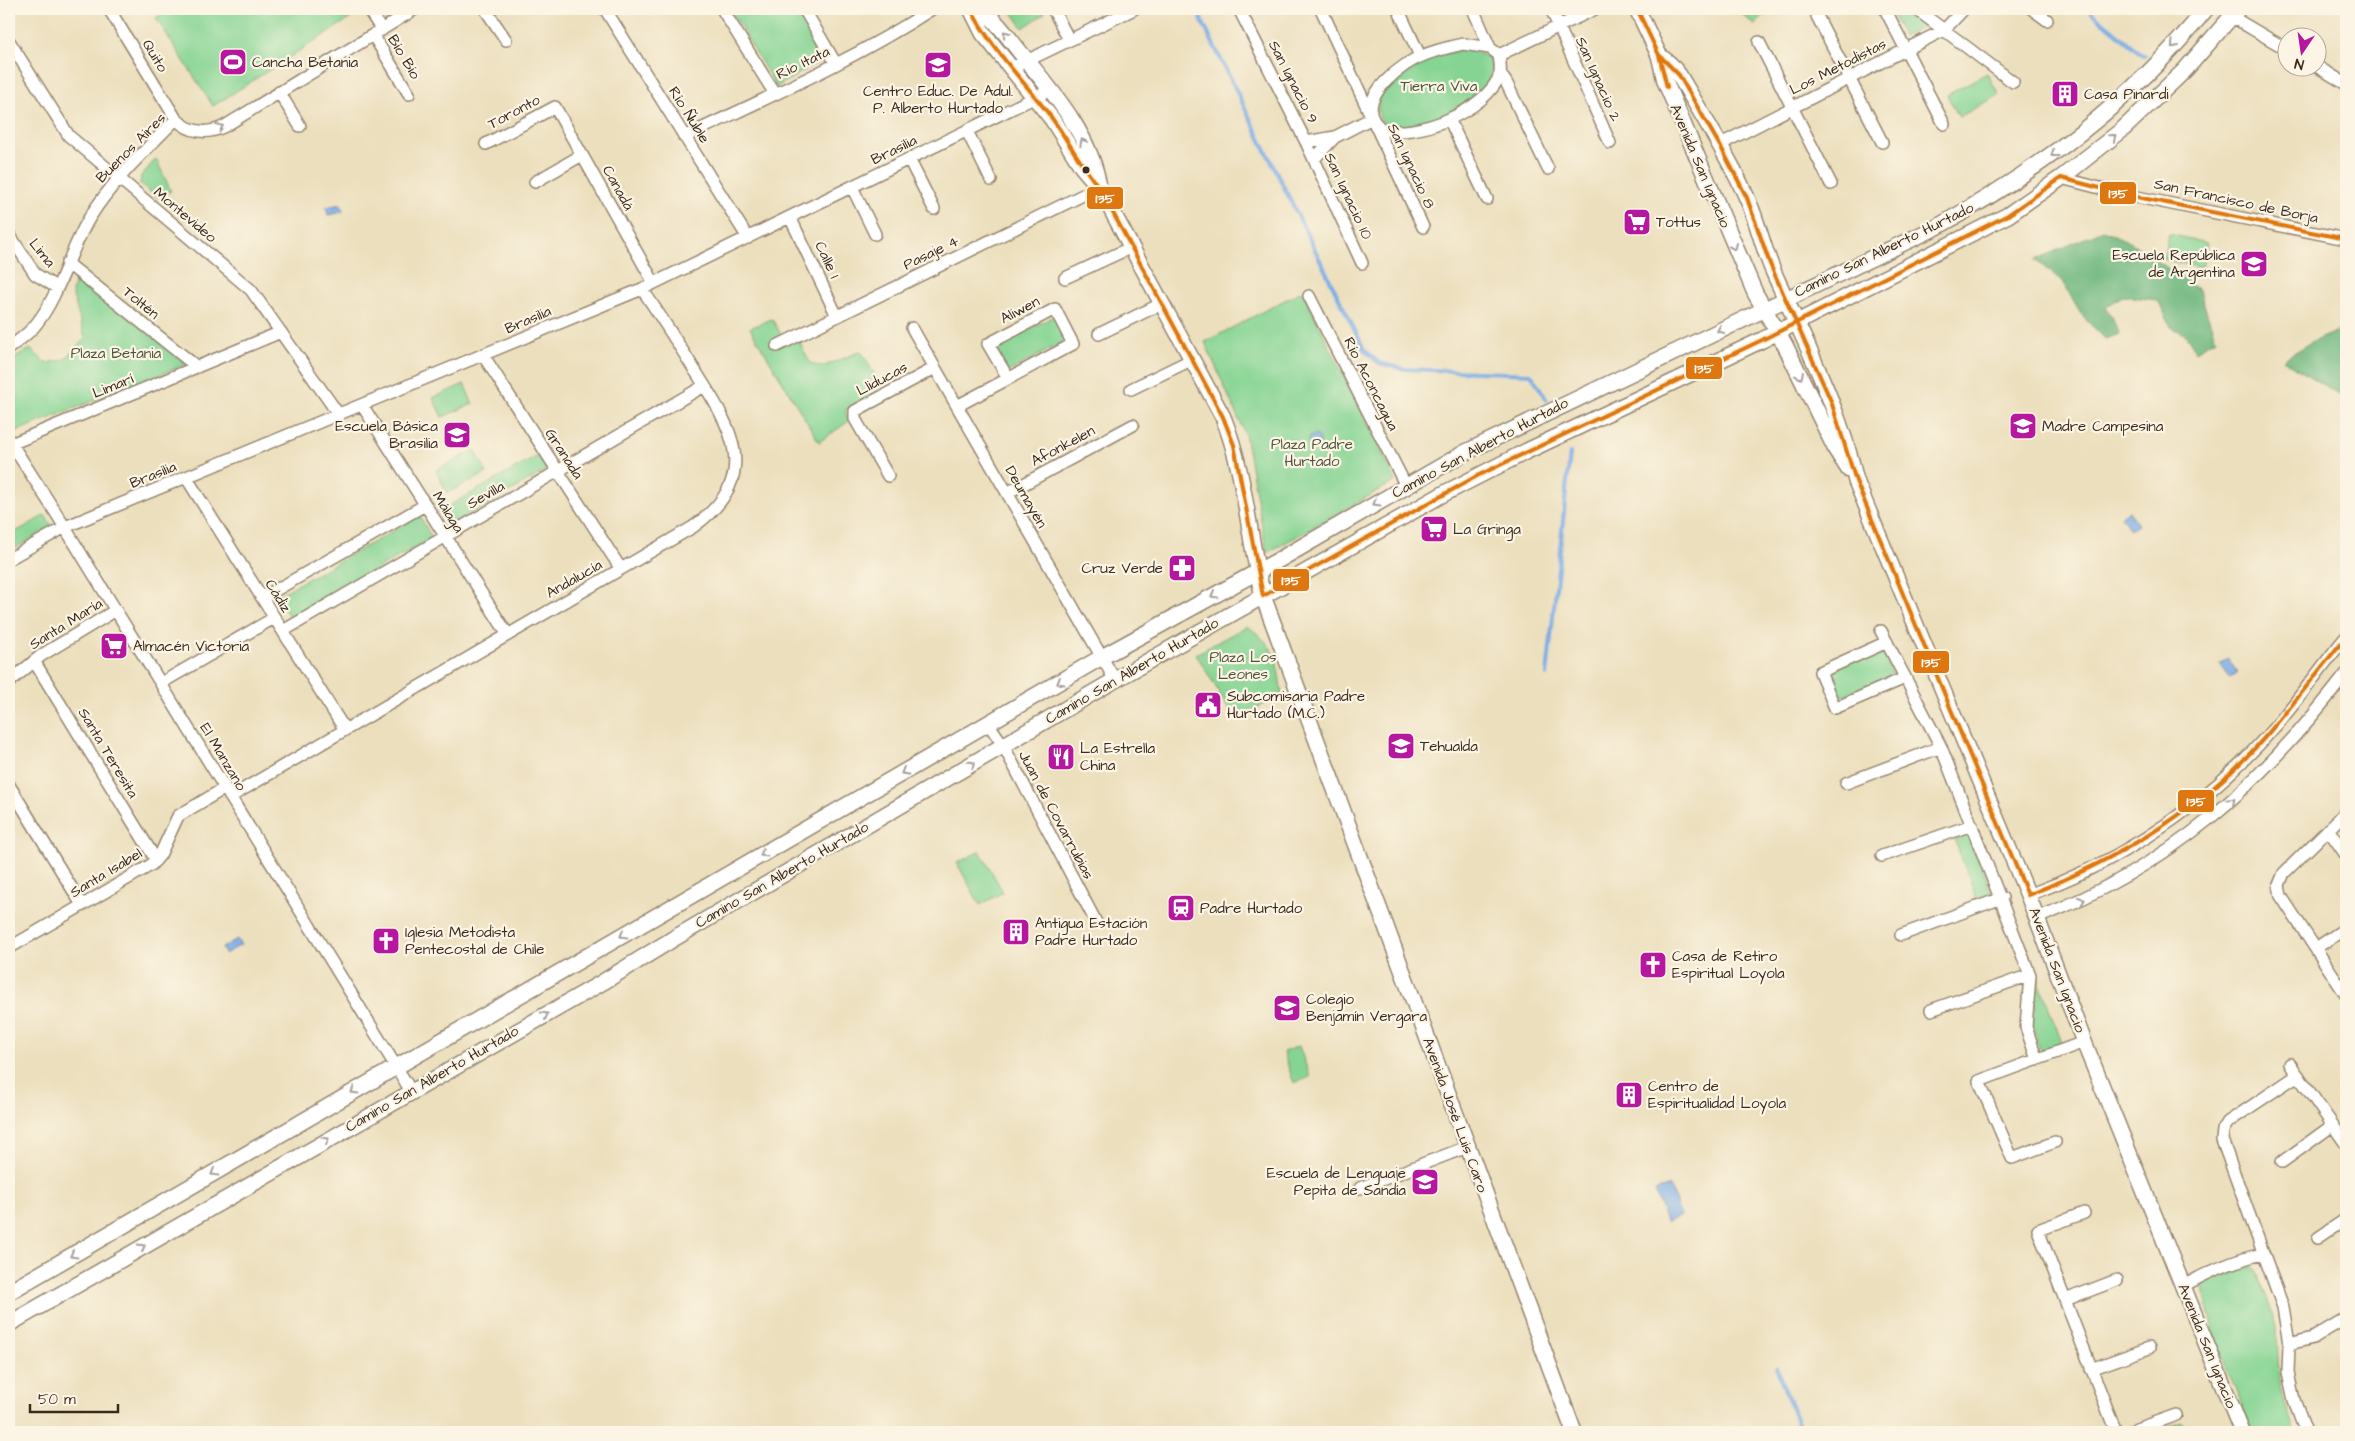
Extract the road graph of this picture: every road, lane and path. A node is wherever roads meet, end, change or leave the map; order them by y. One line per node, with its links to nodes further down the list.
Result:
1 (109, 9): 57 (street, Quito)
2 (368, 9): 30 (street)
3 (415, 9): 30 (street, Buenos Aires)
4 (485, 9): 31 (street)
5 (605, 9): 61 (street, Río Ñuble)
6 (722, 9): 51 (street)
7 (804, 9): 41 (street)
8 (932, 9): 41 (street, Río Itata)
9 (971, 9): 42 (main road)
10 (982, 9): 40 (main road, one-way to 10)
11 (1053, 9): 32 (street)
12 (1134, 9): 32 (street)
13 (1239, 9): 63 (street, San Ignacio 9)
14 (1321, 9): 55 (street, San Ignacio 8)
15 (1398, 9): 39 (street)
16 (1473, 9): 37 (street)
17 (1551, 9): 28 (street, San Ignacio 2)
18 (1596, 9): 28 (street)
19 (1637, 9): 38 (main road)
20 (1885, 9): 36 (street)
21 (1916, 9): 29 (street)
22 (1964, 9): 29 (street, Los Metodistas)
23 (2032, 9): 27 (street)
24 (2206, 9): 95 (main road, Camino San Alberto Hurtado, one-way to 95)
25 (2235, 13): 35 (street); 72 (main road, Camino San Alberto Hurtado, one-way to 25)
26 (1817, 16): 45 (street)
27 (2047, 20)
28 (1559, 26): 37 (street); 65 (street, San Ignacio 2)
29 (1944, 30): 36 (street, Los Metodistas); 46 (street)
30 (377, 33): 49 (street, Buenos Aires); 50 (street, Bío Bío)
31 (506, 40)
32 (1069, 40): 40 (street)
33 (9, 42): 73 (street, Montevideo)
34 (1759, 42): 54 (street)
35 (2278, 43)
36 (1906, 49): 45 (street, Los Metodistas); 58 (street)
37 (1494, 51): 39 (street); 44 (street)
38 (1659, 55): 67 (main road, Avenida San Ignacio); 97 (main road, Avenida San Ignacio, one-way to 97)
39 (1420, 56): 55 (street)
40 (1027, 61): 42 (street); 48 (main road)
41 (836, 64): 51 (street, Río Itata)
42 (1012, 68): 52 (main road)
43 (2328, 73): 47 (street)
44 (1500, 74): 56 (street); 71 (street)
45 (1849, 78): 54 (street, Los Metodistas); 64 (street)
46 (2013, 82)
47 (2346, 84)
48 (1050, 90): 52 (street, Brasilia); 78 (main road, one-way to 48)
49 (279, 92): 57 (street, Buenos Aires, one-way to 49); 59 (street)
50 (409, 94)
51 (775, 94): 61 (street, Río Itata)
52 (1035, 98): 60 (street, Brasilia); 78 (main road)
53 (555, 107): 66 (street, Toronto); 68 (street, Canadá)
54 (1792, 107): 67 (street, Los Metodistas); 76 (street)
55 (1372, 118): 56 (street); 62 (street); 82 (street, San Ignacio 8)
56 (1450, 119): 79 (street)
57 (176, 120): 73 (street, Buenos Aires)
58 (1944, 124)
59 (300, 126)
60 (967, 131): 69 (street, Brasilia); 74 (street)
61 (684, 137): 85 (street, Río Ñuble)
62 (1335, 137): 63 (street); 70 (street)
63 (1306, 142): 70 (street, San Ignacio 10)
64 (1882, 142)
65 (1610, 143)
66 (486, 144)
67 (1719, 144): 95 (main road, Avenida San Ignacio)
68 (582, 155): 75 (street); 91 (street, Canadá)
69 (909, 159): 77 (street, Brasilia); 80 (street)
70 (1314, 159): 89 (street, San Ignacio 10)
71 (1548, 168)
72 (2061, 178): 86 (street, San Francisco de Borja); 99 (main road, Camino San Alberto Hurtado)
73 (118, 179): 88 (street, Buenos Aires); 101 (street, Montevideo)
74 (991, 180)
75 (535, 182)
76 (1831, 184)
77 (852, 187): 81 (street, Brasilia); 84 (street)
78 (1099, 187): 87 (main road, Avenida José Luis Caro); 98 (street, Pasaje 4)
79 (1487, 199)
80 (934, 209)
81 (790, 217): 85 (street, Brasilia); 98 (street, Calle 1)
82 (1423, 227)
83 (9, 234): 92 (street, Lima)
84 (875, 234)
85 (748, 238): 91 (street, Brasilia)
86 (2346, 239)
87 (1132, 247): 90 (street); 96 (main road, Avenida José Luis Caro)
88 (67, 263): 92 (street, Buenos Aires); 108 (street, Toltén)
89 (1362, 263)
90 (1065, 278)
91 (654, 283): 93 (street, Brasilia)
92 (56, 287): 105 (street, Buenos Aires)
93 (642, 289): 106 (street, Brasilia); 111 (street, Andalucía)
94 (1309, 296): 122 (street, Río Aconcagua)
95 (1786, 299): 97 (main road, Camino San Alberto Hurtado); 99 (main road, Avenida San Ignacio)
96 (1162, 303): 103 (street); 107 (main road, Avenida José Luis Caro)
97 (1764, 309): 102 (main road, Avenida San Ignacio); 122 (main road, Camino San Alberto Hurtado, one-way to 122)
98 (837, 316): 104 (street, Pasaje 4)
99 (1796, 322): 102 (main road, Camino San Alberto Hurtado); 121 (main road, Avenida San Ignacio)
100 (912, 328): 109 (street, Deumayén)
101 (281, 332): 108 (street, Limarí); 115 (street, Montevideo)
102 (1777, 332): 121 (main road, Avenida San Ignacio, one-way to 121); 130 (main road, Camino San Alberto Hurtado)
103 (1099, 334)
104 (777, 346)
105 (9, 348)
106 (483, 355): 113 (street, Brasilia); 118 (street, Granada)
107 (1193, 359): 112 (street); 129 (main road, Avenida José Luis Caro)
108 (197, 367): 117 (street, Limarí)
109 (935, 368): 114 (street, Deumayén); 119 (street, Lliducas)
110 (1008, 378): 110 (street, Aliwen); 114 (street, Aliwen)
111 (704, 386): 118 (street, Sevilla); 128 (street, Andalucía)
112 (1131, 389)
113 (362, 405): 115 (street, Brasilia); 124 (street, Málaga)
114 (957, 406): 123 (street, Deumayén)
115 (339, 415): 120 (street, Brasilia)
116 (1133, 425): 123 (street, Afonkelen)
117 (10, 442): 125 (street, El Manzano)
118 (558, 471): 126 (street, Sevilla); 128 (street, Granada)
119 (888, 476)
120 (186, 478): 125 (street, Brasilia); 131 (street, Cádiz)
121 (1856, 481): 165 (main road, Avenida San Ignacio)
122 (1406, 486): 129 (main road, Camino San Alberto Hurtado, one-way to 129)
123 (1007, 493): 139 (street, Deumayén)
124 (425, 505): 126 (street, Málaga); 131 (street)
125 (65, 527): 127 (street, Brasilia); 132 (street, El Manzano)
126 (445, 536): 134 (street, Sevilla); 136 (street, Málaga)
127 (9, 559)
128 (621, 569): 136 (street, Andalucía)
129 (1257, 572): 130 (main road, Avenida José Luis Caro); 139 (main road, Camino San Alberto Hurtado, one-way to 139)
130 (1263, 596): 143 (main road, Camino San Alberto Hurtado); 186 (main road, Avenida José Luis Caro)
131 (262, 598): 133 (street, Cádiz)
132 (116, 610): 140 (street, Santa María); 145 (street, El Manzano)
133 (274, 618): 134 (street, Cádiz); 145 (street)
134 (282, 631): 147 (street, Cádiz)
135 (1881, 631): 138 (street)
136 (508, 634): 147 (street, Andalucía)
137 (2346, 637): 151 (street)
138 (1887, 642): 141 (street); 141 (street)
139 (1102, 657): 143 (street, Deumayén); 146 (main road, Camino San Alberto Hurtado, one-way to 146)
140 (34, 661): 144 (street, Santa María); 164 (street, Santa Teresita)
141 (1906, 678): 149 (street)
142 (2344, 679): 155 (street)
143 (1115, 680): 148 (main road, Camino San Alberto Hurtado)
144 (9, 682)
145 (161, 684): 156 (street, El Manzano)
146 (988, 723): 148 (street, Juan de Covarrubias); 150 (main road, Camino San Alberto Hurtado)
147 (345, 730): 156 (street, Andalucía)
148 (1003, 746): 152 (main road, Camino San Alberto Hurtado, one-way to 148); 169 (street, Juan de Covarrubias)
149 (1941, 747): 153 (street); 158 (street)
150 (932, 756): 152 (main road); 180 (main road, Camino San Alberto Hurtado, one-way to 180)
151 (2234, 770): 155 (street); 159 (street)
152 (945, 779): 182 (main road, Camino San Alberto Hurtado, one-way to 152)
153 (1846, 783)
154 (9, 785): 167 (street)
155 (2249, 785): 161 (street, one-way to 155)
156 (227, 793): 164 (street, Santa Isabel); 180 (street, El Manzano)
157 (2346, 812): 160 (street)
158 (1972, 825): 163 (street); 166 (street)
159 (2162, 829): 161 (street); 165 (street)
160 (2328, 829): 162 (street); 173 (street)
161 (2173, 847): 168 (street, one-way to 161)
162 (2346, 855)
163 (1882, 856)
164 (156, 860): 167 (street, Santa Isabel)
165 (2028, 895): 168 (main road, Avenida San Ignacio)
166 (2002, 898): 171 (street); 174 (street)
167 (82, 905): 172 (street, Santa Isabel)
168 (2037, 918): 177 (main road, Avenida San Ignacio)
169 (1096, 922)
170 (2346, 928): 173 (street)
171 (1902, 935)
172 (9, 948)
173 (2316, 948): 175 (street)
174 (2030, 974): 176 (street); 178 (street)
175 (2346, 995)
176 (1931, 1010)
177 (2084, 1042): 178 (street); 194 (main road, Avenida San Ignacio)
178 (2037, 1060): 184 (street)
179 (2290, 1064): 181 (street)
180 (396, 1066): 182 (street, El Manzano); 195 (main road, Camino San Alberto Hurtado, one-way to 195)
181 (2298, 1075): 183 (street); 192 (street)
182 (411, 1091): 198 (main road, Camino San Alberto Hurtado, one-way to 182)
183 (2333, 1125): 185 (street); 187 (street)
184 (2055, 1142)
185 (2346, 1144)
186 (1467, 1147): 188 (street); 203 (main road, Avenida José Luis Caro)
187 (2282, 1162)
188 (1360, 1188)
189 (2084, 1213): 196 (street)
190 (2346, 1219): 191 (street)
191 (2318, 1238)
192 (2263, 1254): 194 (street); 199 (street)
193 (2117, 1280): 196 (street)
194 (2184, 1286): 206 (main road, Avenida San Ignacio)
195 (9, 1292)
196 (2065, 1300): 201 (street)
197 (2346, 1318): 199 (street)
198 (9, 1324)
199 (2289, 1344): 207 (street)
200 (2149, 1348): 201 (street)
201 (2092, 1369): 204 (street)
202 (2176, 1415): 205 (street)
203 (1574, 1432)
204 (2116, 1432)
205 (2128, 1432)
206 (2242, 1432)
207 (2306, 1432)

